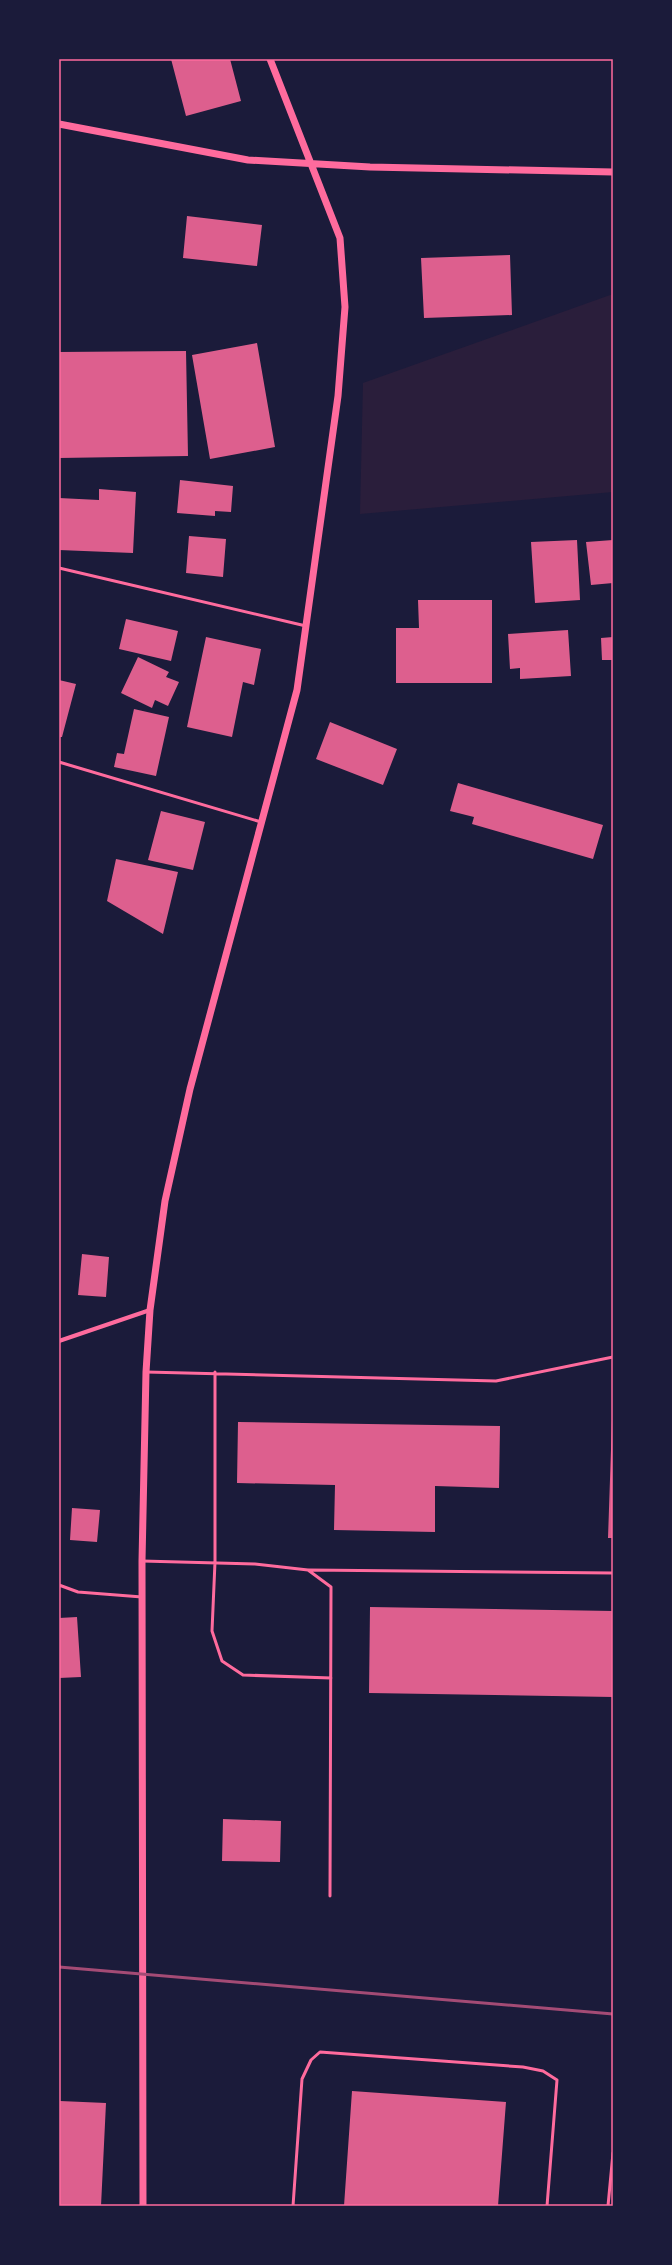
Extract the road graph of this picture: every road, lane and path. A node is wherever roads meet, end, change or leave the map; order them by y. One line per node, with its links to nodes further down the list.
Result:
1 (270, 59): 3 (street)
2 (59, 124): 3 (street)
3 (311, 164): 4 (street); 6 (street)
4 (613, 172)
5 (59, 568): 6 (lane)
6 (306, 626): 8 (street)
7 (59, 762): 8 (lane)
8 (261, 822): 9 (street)
9 (150, 1310): 10 (street); 12 (street)
10 (59, 1341)
11 (613, 1356): 13 (lane)
12 (146, 1372): 13 (lane); 14 (street)
13 (215, 1372): 15 (lane)
14 (142, 1561): 15 (lane); 19 (street)
15 (215, 1562): 16 (lane); 20 (lane)
16 (308, 1570): 17 (lane); 20 (lane)
17 (613, 1574)
18 (59, 1585): 19 (lane)
19 (142, 1597): 23 (street)
20 (331, 1678): 21 (lane)
21 (330, 1896)
22 (613, 2153): 26 (lane)
23 (143, 2206)
24 (293, 2206): 25 (lane)
25 (547, 2206)
26 (608, 2206)

